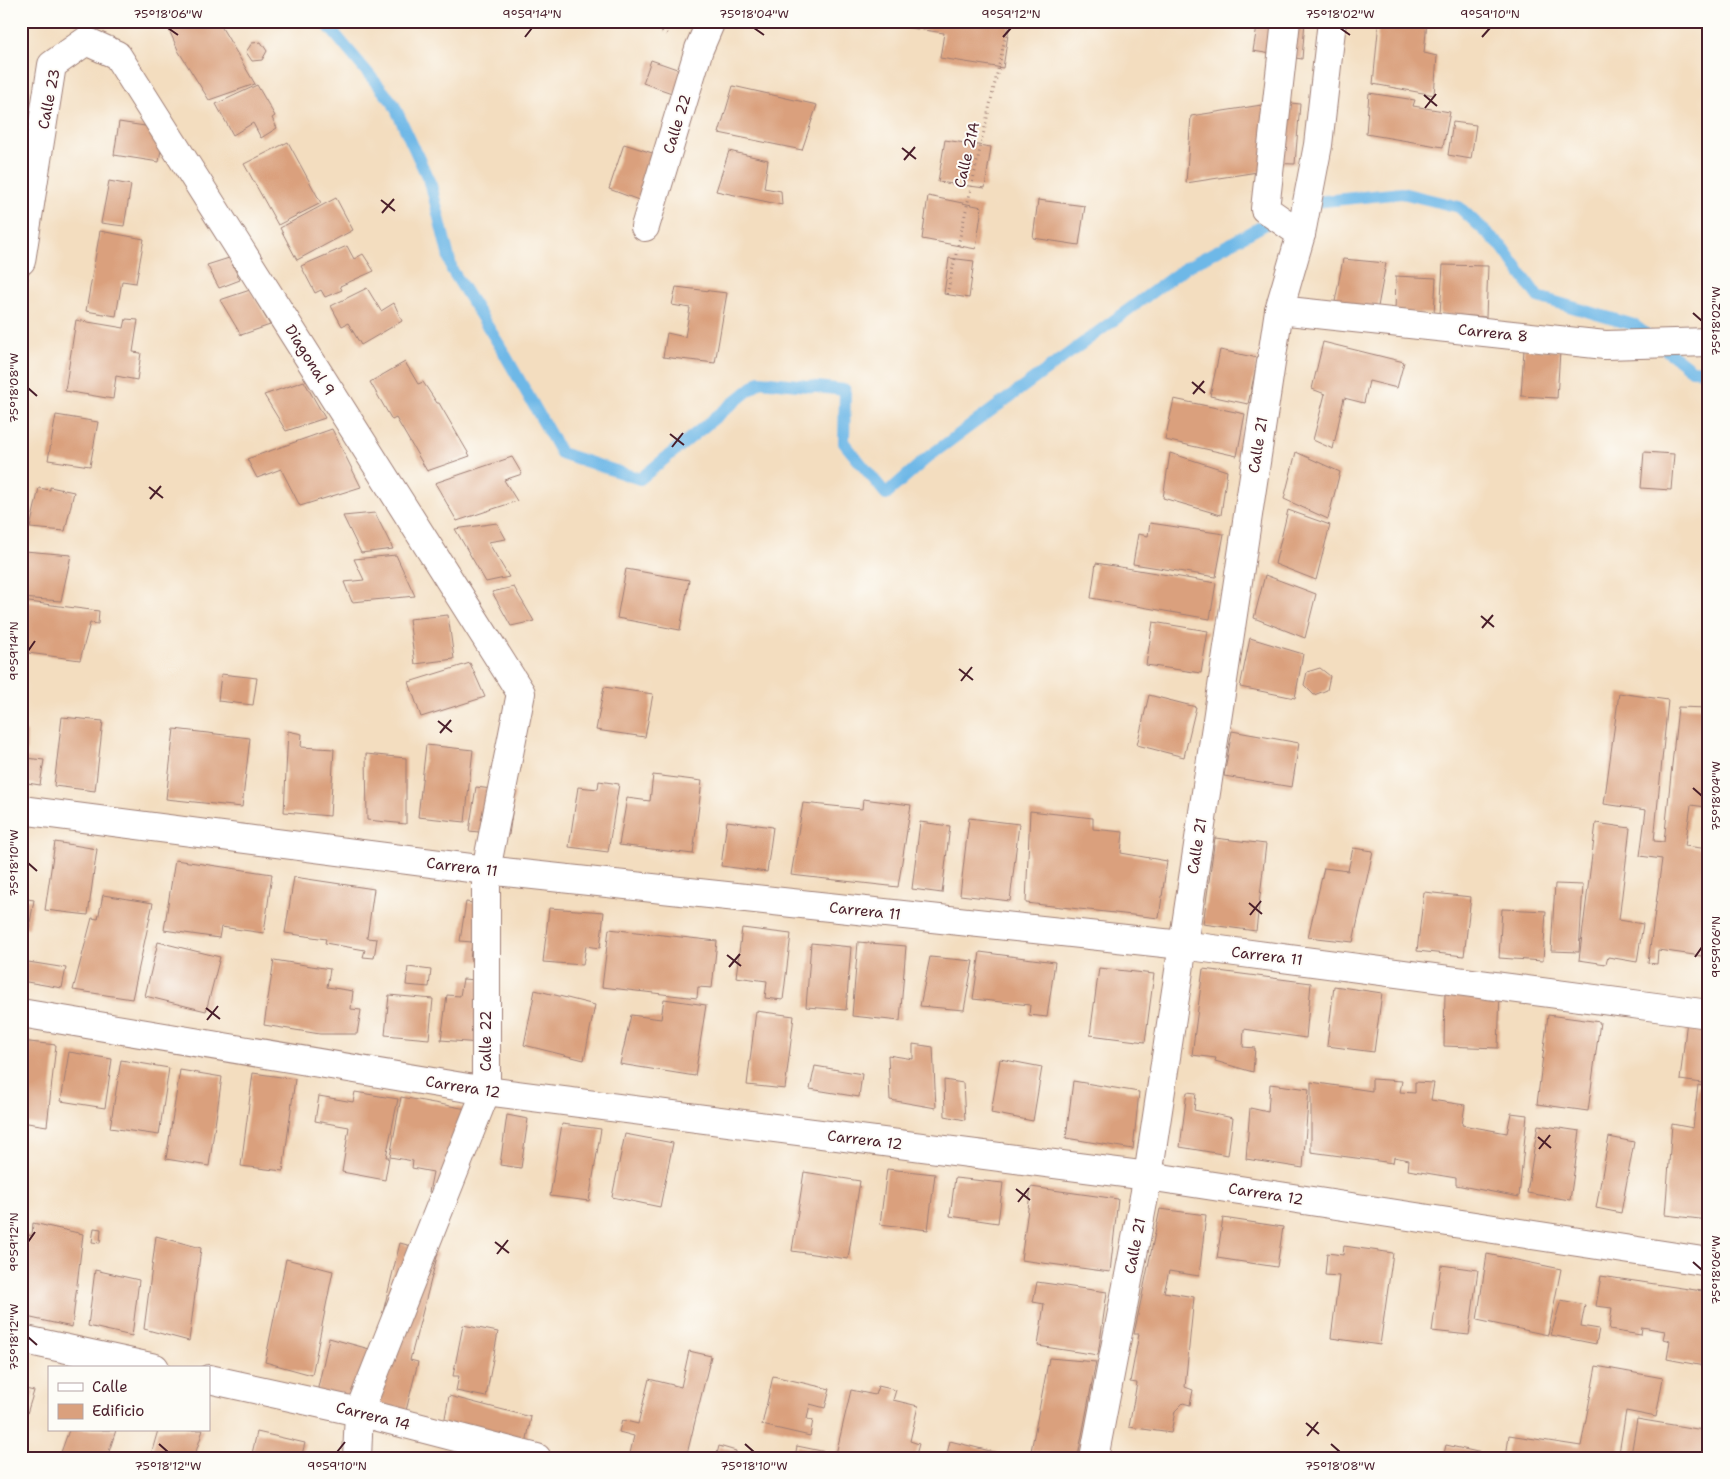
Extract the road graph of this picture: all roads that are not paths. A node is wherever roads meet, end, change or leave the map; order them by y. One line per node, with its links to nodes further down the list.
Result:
1 (711, 21): 5 (street, Calle 22)
2 (1286, 21): 6 (street)
3 (1332, 21): 6 (street, Calle 21)
4 (86, 41): 7 (street, Calle 23); 10 (street, Diagonal 9)
5 (645, 227)
6 (1301, 234): 8 (street, Calle 21)
7 (21, 261)
8 (1279, 310): 9 (street, Carrera 8); 13 (street, Calle 21)
9 (1709, 342)
10 (521, 693): 12 (street, Calle 22)
11 (21, 810): 12 (street, Carrera 11)
12 (486, 870): 13 (street, Carrera 11); 16 (street, Calle 22)
13 (1182, 945): 15 (street, Carrera 11); 17 (street, Calle 21)
14 (21, 1013): 16 (street, Carrera 12)
15 (1709, 1014)
16 (486, 1091): 17 (street, Carrera 12); 22 (street, Calle 22)
17 (1148, 1176): 18 (street, Carrera 12); 25 (street, Calle 21)
18 (1709, 1262)
19 (21, 1339): 20 (street)
20 (146, 1366)
21 (210, 1379): 22 (street, Carrera 14)
22 (359, 1412): 23 (street, Calle 22); 24 (street, Carrera 14)
23 (358, 1458)
24 (537, 1458)
25 (1094, 1458)

